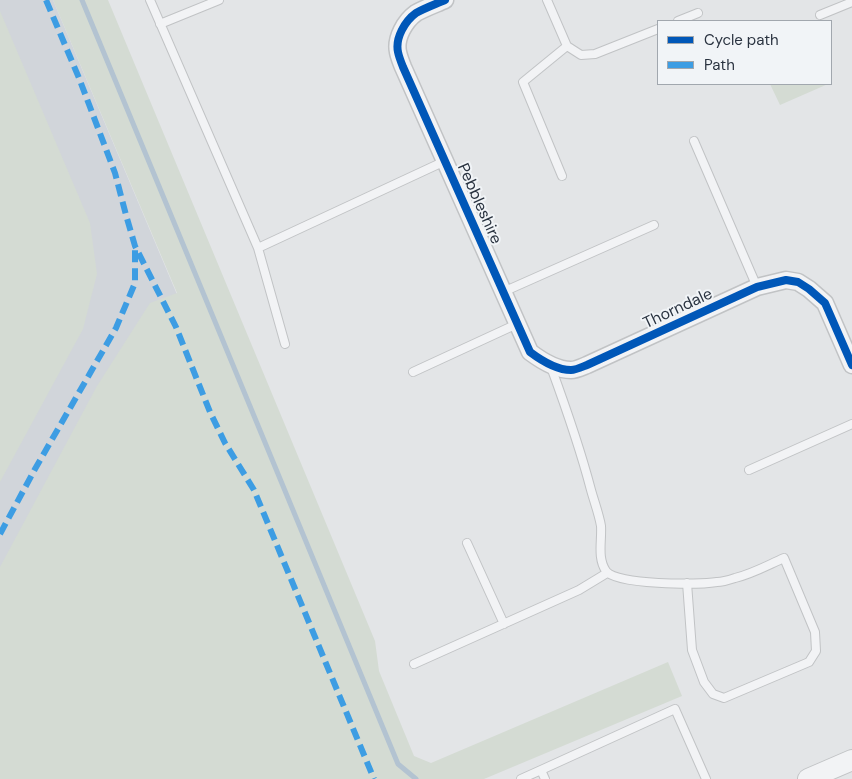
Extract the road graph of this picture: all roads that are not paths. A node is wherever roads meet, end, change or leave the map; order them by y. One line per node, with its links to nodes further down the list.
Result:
1 (150, 0): 9 (lane)
2 (219, 0): 9 (lane)
3 (445, 0): 13 (street, Pebbleshire)
4 (547, 0): 11 (lane)
5 (852, 2): 7 (lane)
6 (698, 13): 8 (lane)
7 (820, 15)
8 (680, 20)
9 (160, 24): 16 (lane)
10 (657, 29): 11 (lane)
11 (567, 46): 14 (lane)
12 (694, 141): 17 (lane)
13 (445, 161): 16 (lane); 18 (street, Pebbleshire)
14 (562, 176)
15 (654, 224): 18 (lane)
16 (258, 248): 20 (lane)
17 (758, 287): 21 (street, Thorndale); 22 (street, Thorndale)
18 (503, 292): 19 (street, Pebbleshire)
19 (517, 324): 21 (street, Pebbleshire); 23 (lane)
20 (285, 344)
21 (551, 365): 27 (lane)
22 (852, 365)
23 (413, 372)
24 (852, 424): 25 (lane)
25 (749, 470)
26 (467, 543): 29 (lane)
27 (607, 573): 28 (lane); 29 (lane)
28 (687, 583): 28 (lane)
29 (504, 624): 30 (lane)
30 (414, 664)
31 (852, 760): 36 (street)
32 (541, 770): 33 (lane); 34 (lane); 35 (lane)
33 (522, 779)
34 (545, 779)
35 (706, 779)
36 (808, 779)

